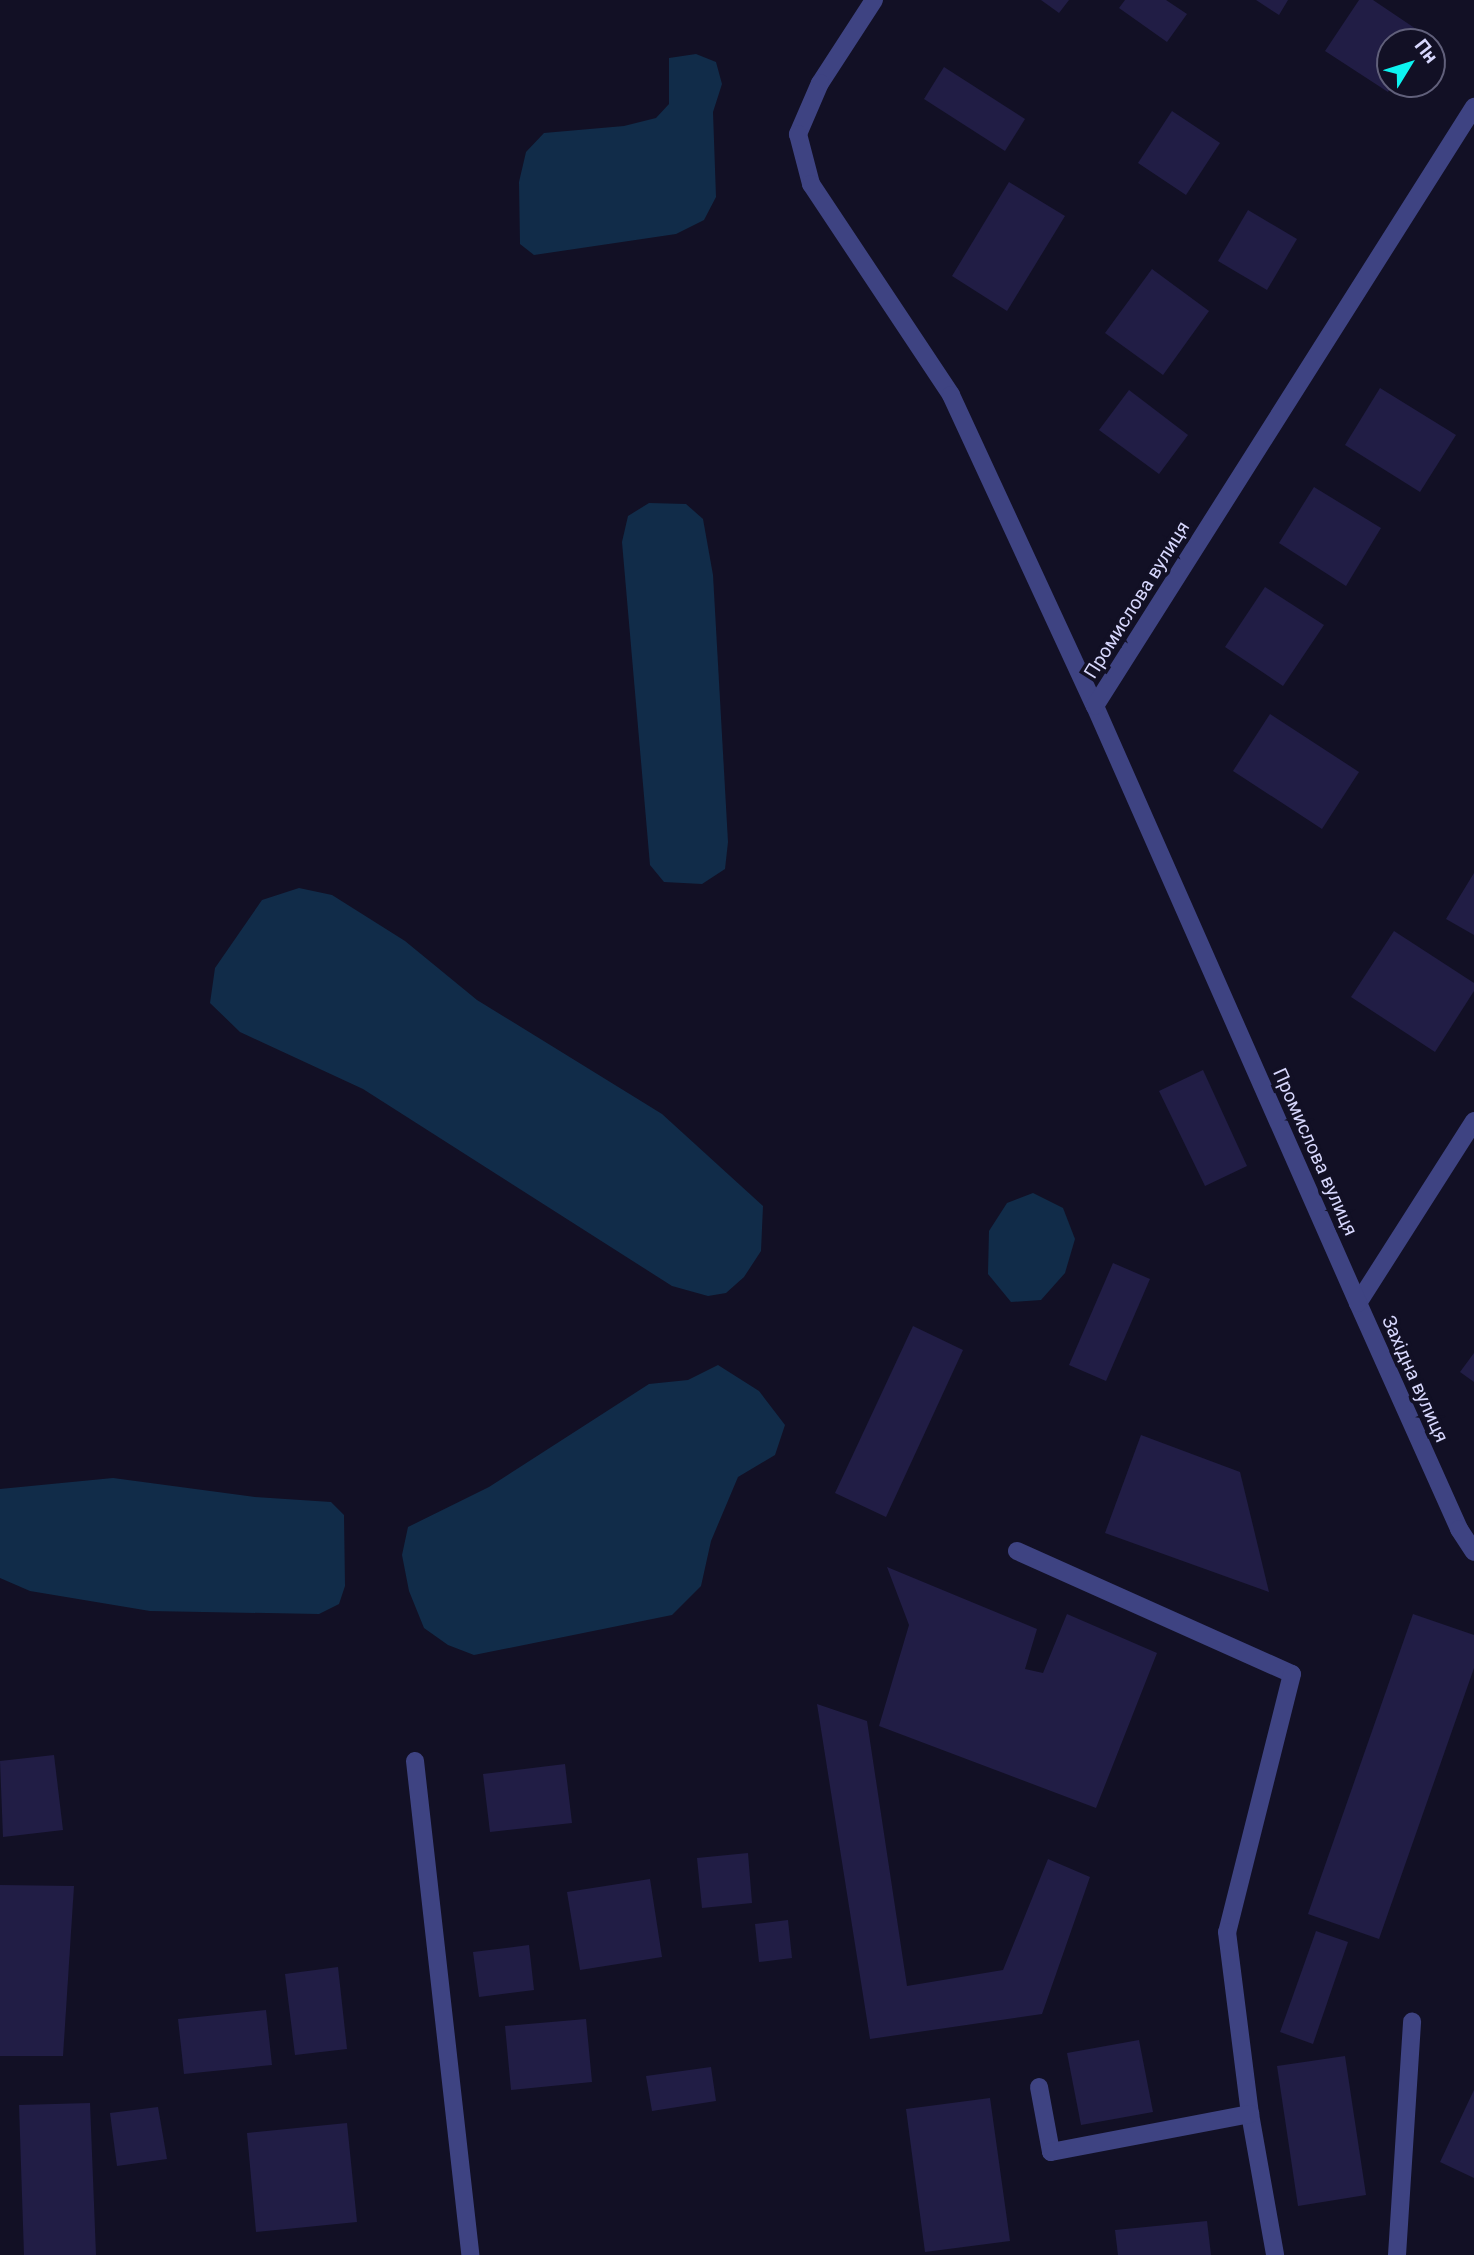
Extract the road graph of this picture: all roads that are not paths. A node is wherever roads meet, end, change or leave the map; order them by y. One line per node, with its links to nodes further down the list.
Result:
1 (874, 0): 3 (street)
2 (1474, 107): 3 (street, Промислова вулиця)
3 (1094, 706): 5 (street, Промислова вулиця)
4 (1474, 1121): 5 (street, Західна вулиця)
5 (1358, 1303): 7 (street, Західна вулиця)
6 (1017, 1551): 11 (street)
7 (1474, 1552)
8 (415, 1761): 12 (street)
9 (1412, 2021): 14 (street)
10 (1039, 2087): 11 (street)
11 (1250, 2113): 13 (street)
12 (470, 2255)
13 (1275, 2255)
14 (1397, 2255)

